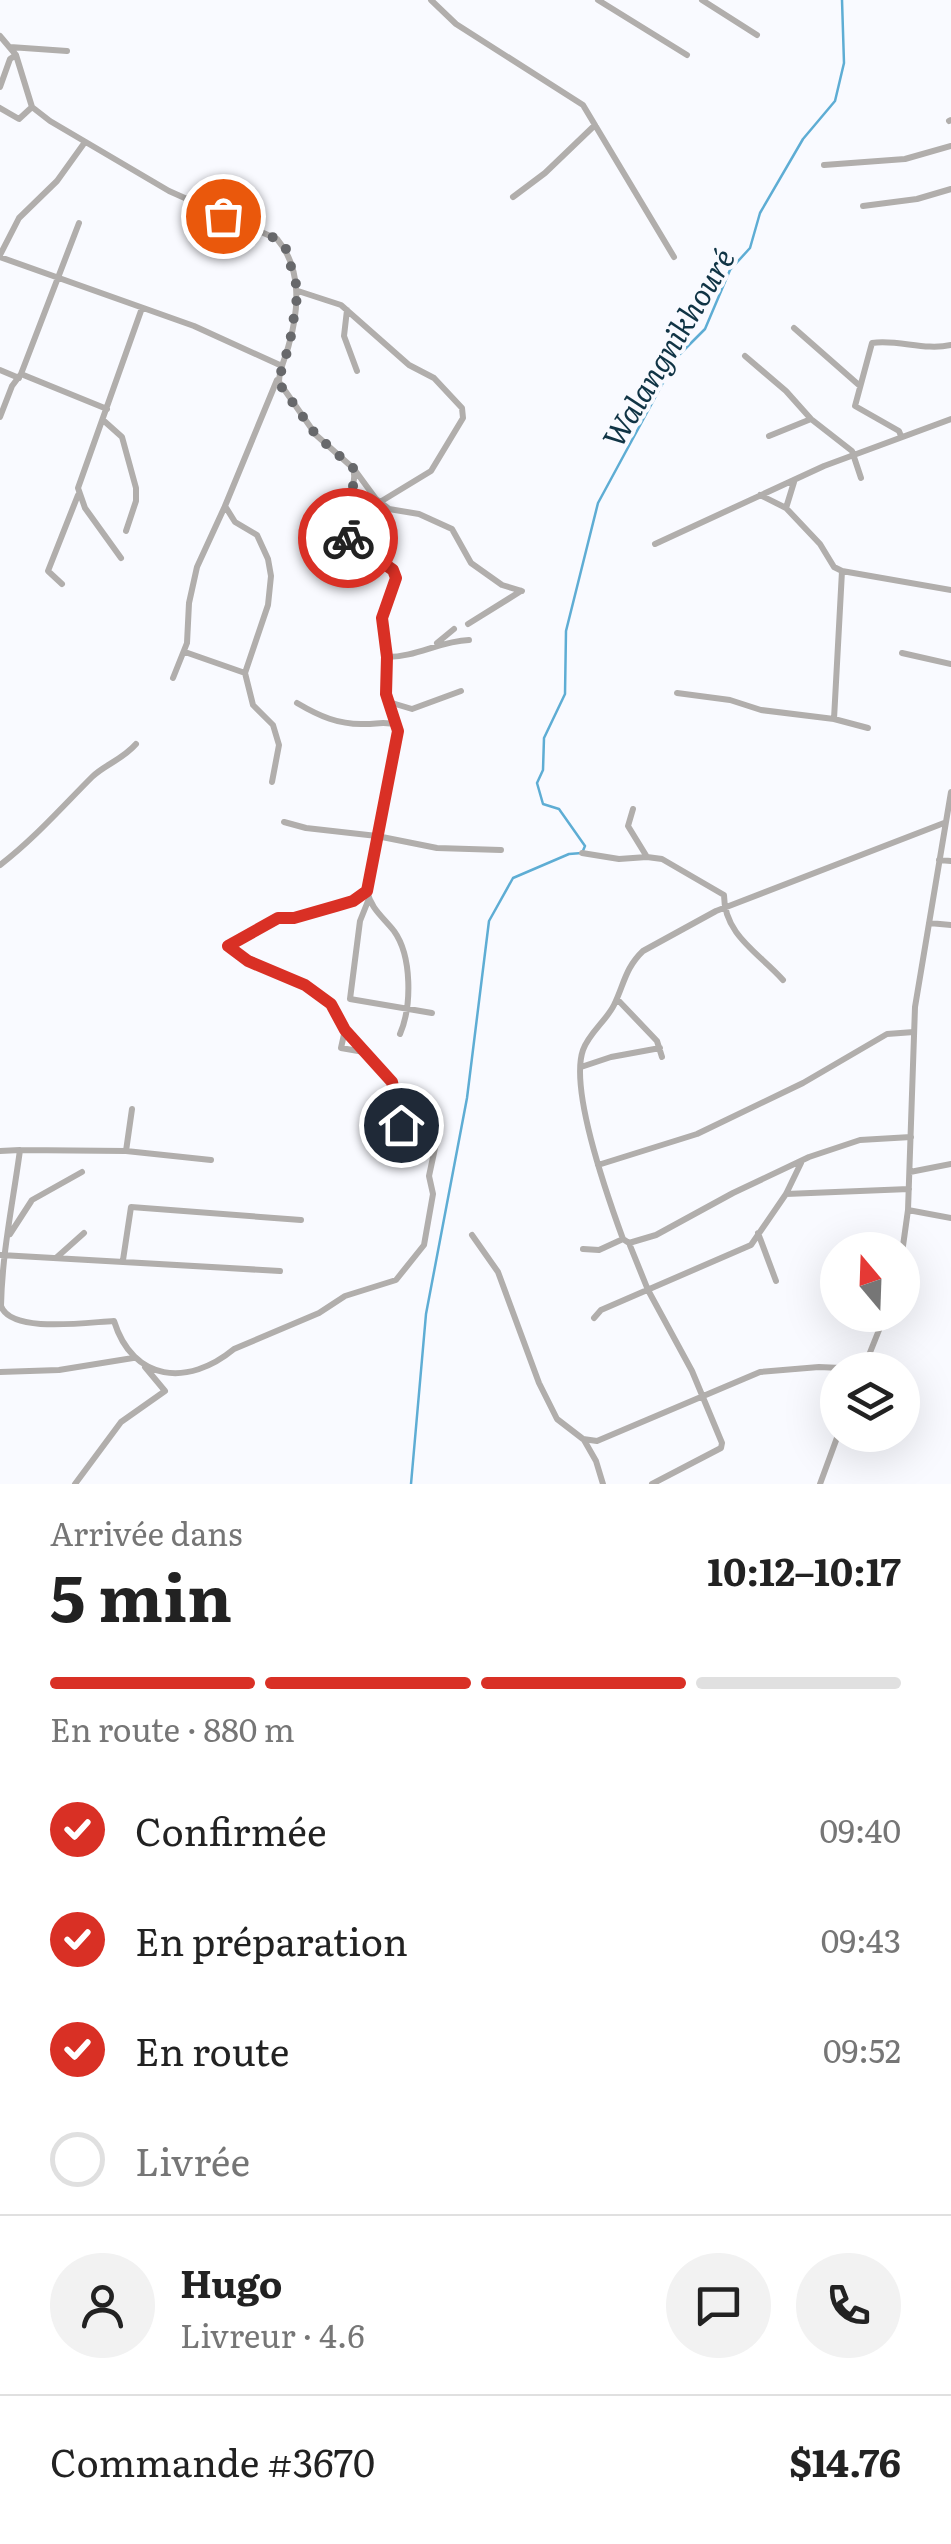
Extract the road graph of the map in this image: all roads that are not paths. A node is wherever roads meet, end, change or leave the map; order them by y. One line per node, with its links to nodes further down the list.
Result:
1 (431, 0): 13 (street)
2 (598, 0): 9 (street)
3 (702, 0): 5 (street)
4 (0, 36): 6 (street)
5 (758, 36)
6 (10, 47): 7 (street); 8 (street)
7 (68, 51)
8 (16, 54): 10 (street); 11 (street)
9 (686, 56)
10 (0, 87)
11 (32, 107): 12 (street); 14 (street)
12 (0, 108)
13 (595, 126): 18 (street); 22 (street)
14 (85, 142): 21 (street); 24 (street)
15 (951, 146): 16 (street)
16 (824, 164)
17 (951, 189): 19 (street)
18 (513, 197)
19 (863, 206)
20 (79, 223): 23 (street)
21 (0, 256): 23 (street)
22 (674, 257)
23 (55, 279): 25 (street); 33 (street)
24 (298, 291): 26 (street); 31 (street)
25 (142, 308): 31 (street); 35 (street)
26 (346, 310): 32 (street); 48 (street)
27 (794, 328): 34 (street)
28 (951, 345): 34 (street)
29 (745, 356): 37 (street)
30 (0, 370): 33 (street)
31 (280, 370): 43 (street); 49 (street)
32 (357, 371)
33 (20, 376): 35 (street); 36 (street)
34 (860, 386): 41 (street)
35 (108, 409): 38 (street)
36 (0, 417)
37 (811, 419): 40 (street); 42 (street)
38 (103, 420): 46 (street); 51 (street)
39 (951, 420): 41 (street)
40 (769, 436)
41 (901, 436): 42 (street)
42 (856, 455): 44 (street); 45 (street)
43 (353, 468): 48 (street); 63 (street)
44 (861, 478)
45 (794, 482): 47 (street); 50 (street)
46 (78, 494): 53 (street); 55 (street)
47 (760, 495): 50 (street); 52 (street)
48 (380, 502): 57 (street)
49 (225, 506): 61 (street); 65 (street)
50 (786, 508): 54 (street)
51 (126, 532)
52 (655, 544)
53 (121, 558)
54 (842, 571): 56 (street); 71 (street)
55 (62, 584)
56 (951, 590)
57 (468, 624)
58 (454, 629): 60 (street)
59 (469, 640): 60 (street)
60 (432, 647): 63 (street)
61 (185, 652): 65 (street); 66 (street)
62 (902, 653): 64 (street)
63 (387, 657): 69 (street)
64 (951, 664)
65 (245, 672): 75 (street)
66 (173, 678)
67 (461, 691): 69 (street)
68 (676, 693): 71 (street)
69 (390, 702): 72 (street)
70 (297, 703): 72 (street)
71 (834, 719): 73 (street)
72 (397, 725): 80 (street)
73 (868, 728)
74 (136, 744): 86 (street)
75 (272, 782)
76 (951, 792): 79 (street)
77 (633, 809): 83 (street)
78 (284, 822): 80 (street)
79 (944, 824): 84 (street); 88 (street)
80 (377, 836): 81 (street); 87 (street)
81 (502, 850)
82 (582, 854): 83 (street)
83 (647, 857): 88 (street)
84 (939, 860): 85 (street); 89 (street)
85 (951, 861)
86 (0, 866)
87 (368, 895): 93 (street); 93 (street); 95 (street)
88 (720, 909): 91 (street); 92 (street)
89 (929, 923): 90 (street); 96 (street)
90 (951, 925)
91 (783, 980)
92 (616, 998): 99 (street); 99 (street)
93 (406, 1010): 94 (street); 97 (street)
94 (432, 1013)
95 (345, 1030): 98 (street); 98 (street)
96 (914, 1032): 101 (street); 108 (street)
97 (400, 1034)
98 (364, 1052): 131 (street)
99 (580, 1068): 108 (street)
100 (132, 1109): 104 (street)
101 (911, 1137): 106 (street); 110 (street)
102 (20, 1150): 103 (street); 104 (street); 120 (street)
103 (0, 1151)
104 (126, 1152): 105 (street)
105 (212, 1160)
106 (802, 1162): 112 (street); 121 (street)
107 (951, 1164): 110 (street)
108 (598, 1165): 121 (street)
109 (82, 1172): 120 (street)
110 (910, 1172): 111 (street)
111 (909, 1188): 112 (street); 113 (street)
112 (786, 1194): 117 (street)
113 (908, 1210): 114 (street); 116 (street)
114 (951, 1218)
115 (301, 1220): 125 (street)
116 (905, 1232)
117 (758, 1233): 127 (street); 128 (street)
118 (84, 1234): 124 (street)
119 (472, 1235): 135 (street)
120 (8, 1236): 123 (street)
121 (626, 1241): 122 (street); 128 (street)
122 (584, 1249)
123 (1, 1255): 124 (street); 130 (street)
124 (55, 1259): 125 (street)
125 (123, 1260): 126 (street)
126 (280, 1272)
127 (776, 1281)
128 (648, 1290): 129 (street); 134 (street)
129 (594, 1318)
130 (134, 1358): 131 (street); 133 (street)
131 (144, 1366): 137 (street)
132 (820, 1367): 134 (street)
133 (0, 1372)
134 (700, 1396): 135 (street); 139 (street)
135 (583, 1439): 138 (street)
136 (832, 1452): 140 (street)
137 (75, 1484)
138 (603, 1484)
139 (652, 1484)
140 (820, 1484)

